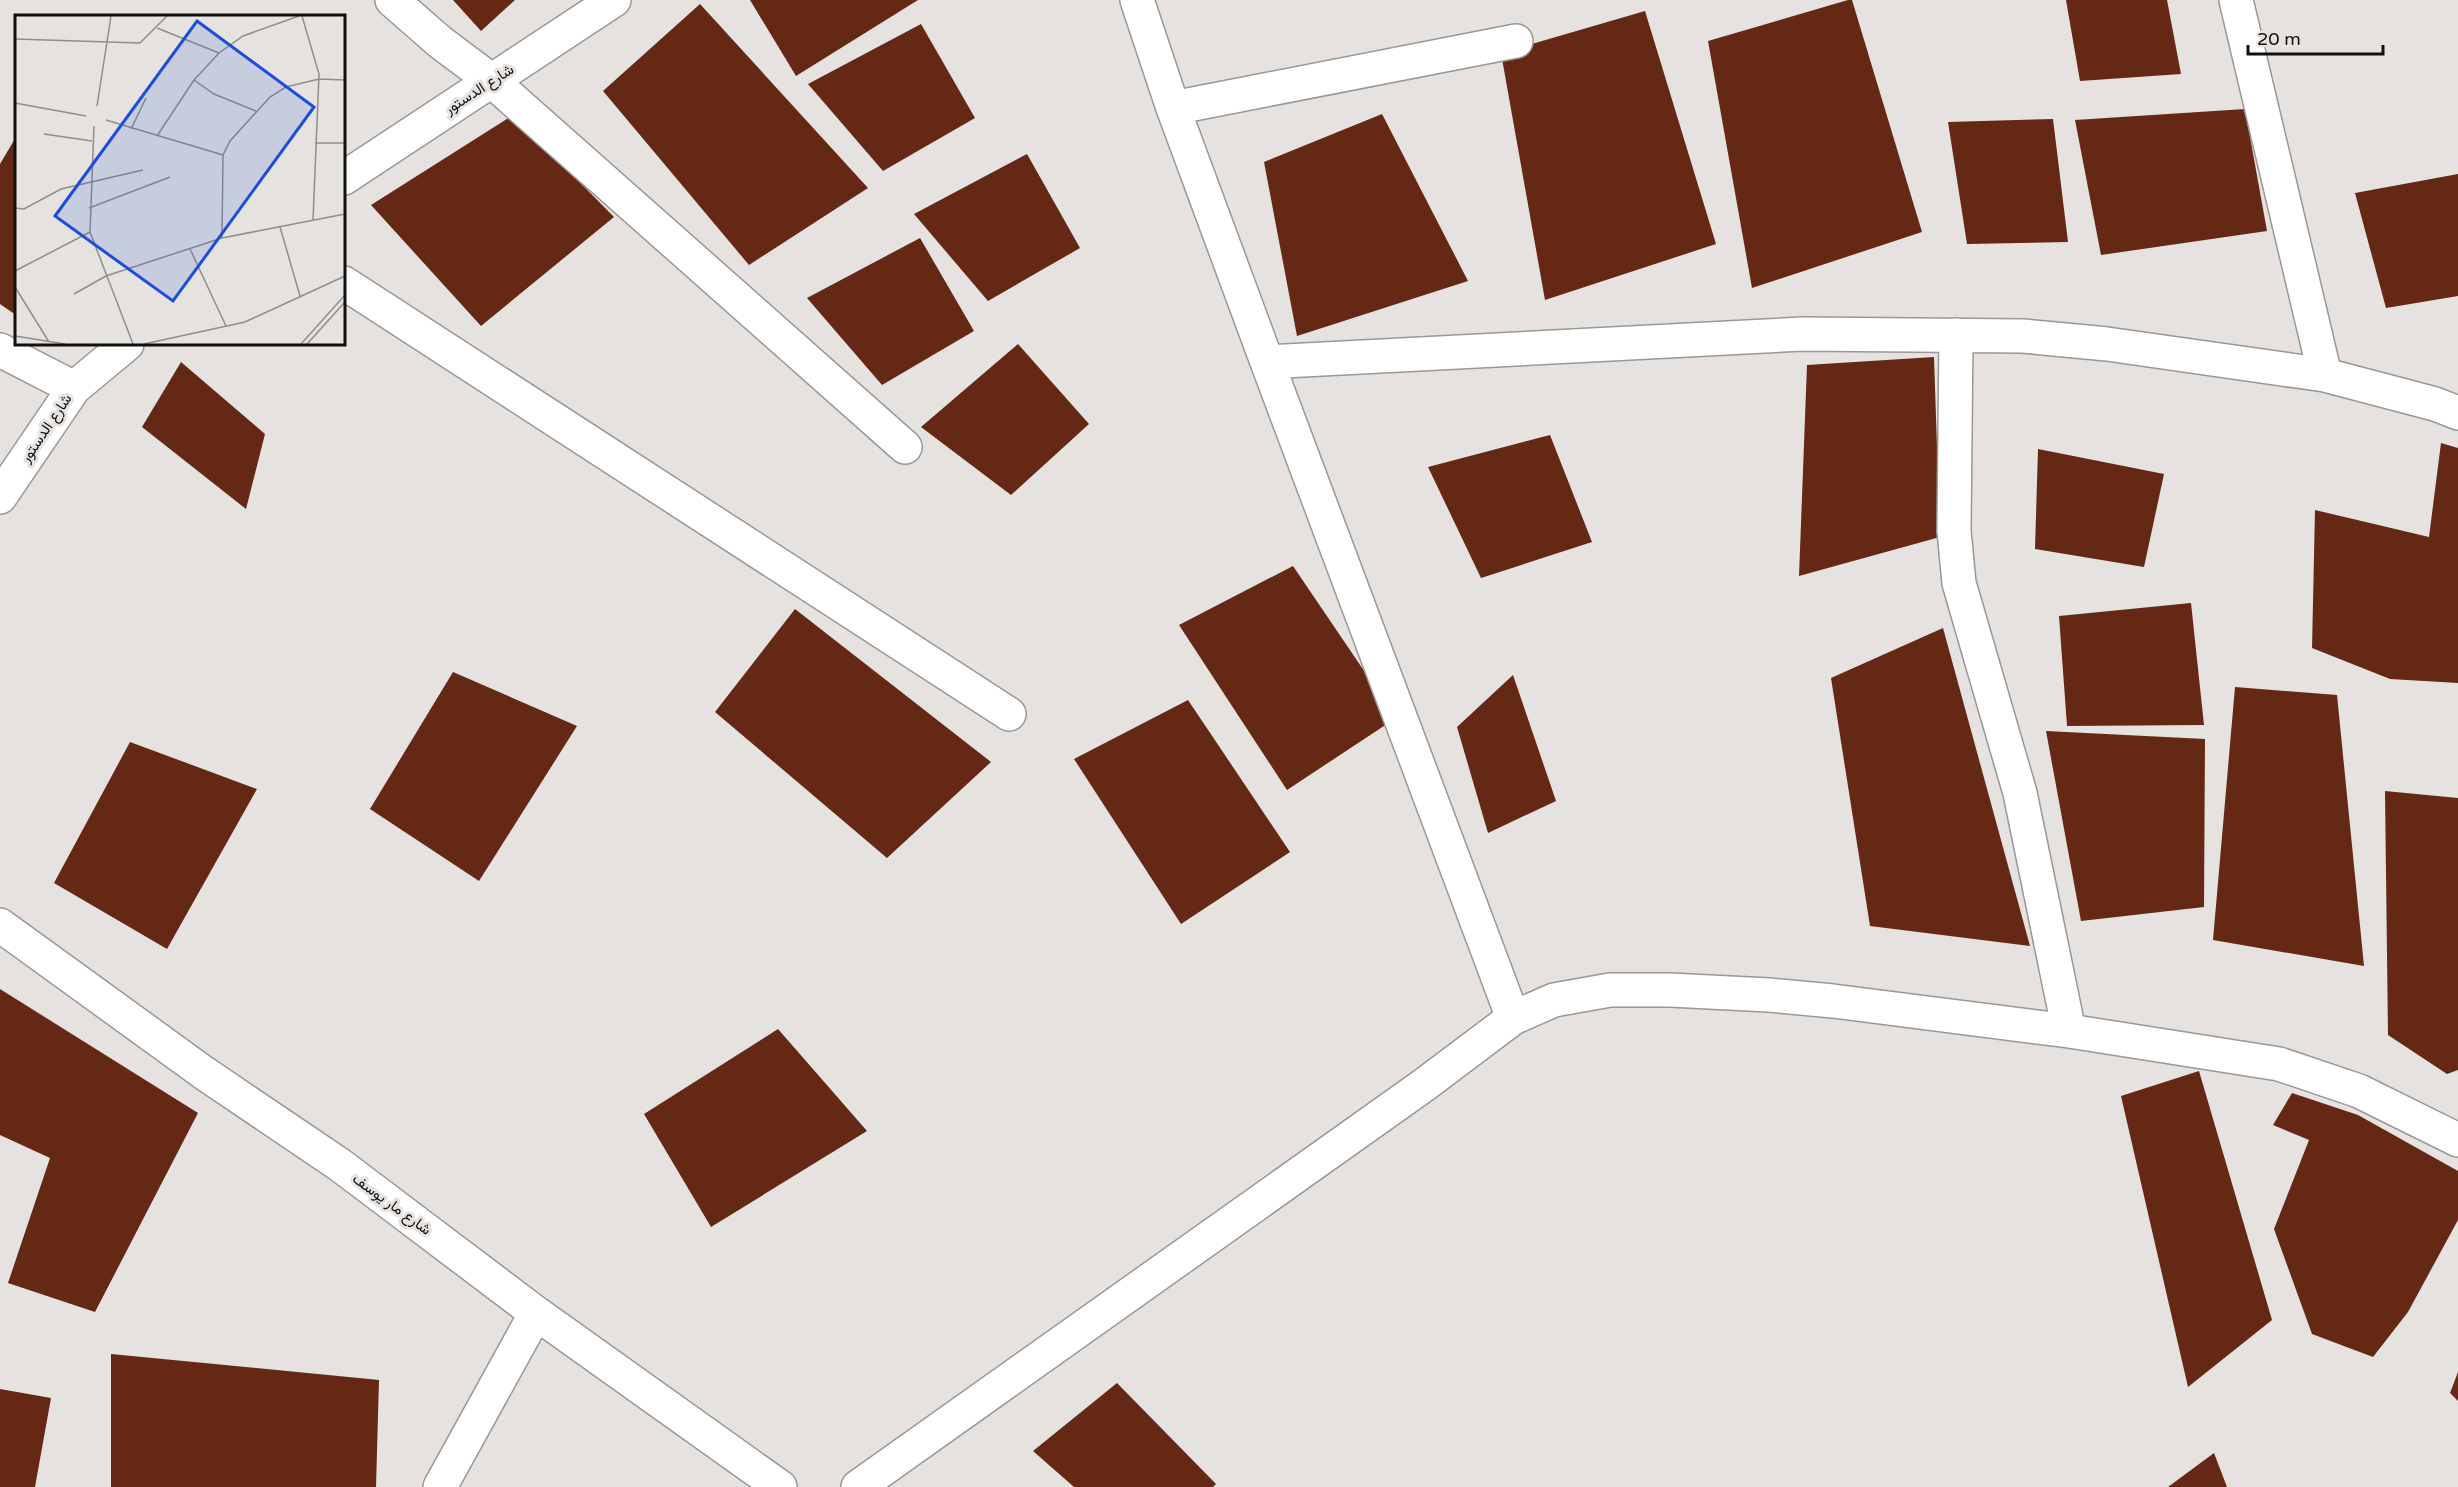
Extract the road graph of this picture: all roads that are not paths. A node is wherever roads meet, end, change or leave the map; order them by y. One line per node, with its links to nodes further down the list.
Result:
1 (392, 0): 6 (street)
2 (614, 0): 6 (street, شارع الدستور)
3 (1137, 0): 7 (street)
4 (2236, 0): 14 (street)
5 (1516, 41): 7 (street)
6 (492, 81): 8 (street, شارع الدستور); 17 (street)
7 (1173, 108): 13 (street)
8 (345, 177)
9 (345, 284): 19 (street)
10 (1956, 335): 13 (street); 14 (street); 22 (street)
11 (126, 345): 15 (street, شارع الدستور)
12 (0, 350): 15 (street)
13 (1267, 362): 21 (street)
14 (2325, 375): 16 (street)
15 (74, 388): 18 (street, شارع الدستور)
16 (2458, 413)
17 (905, 447)
18 (0, 496)
19 (1010, 714)
20 (0, 925): 24 (street, شارع مار يوسف)
21 (1514, 1018): 22 (street); 27 (street)
22 (2069, 1031): 23 (street)
23 (2458, 1140)
24 (536, 1313): 25 (street); 26 (street, شارع مار يوسف)
25 (440, 1487)
26 (780, 1487)
27 (858, 1487)

